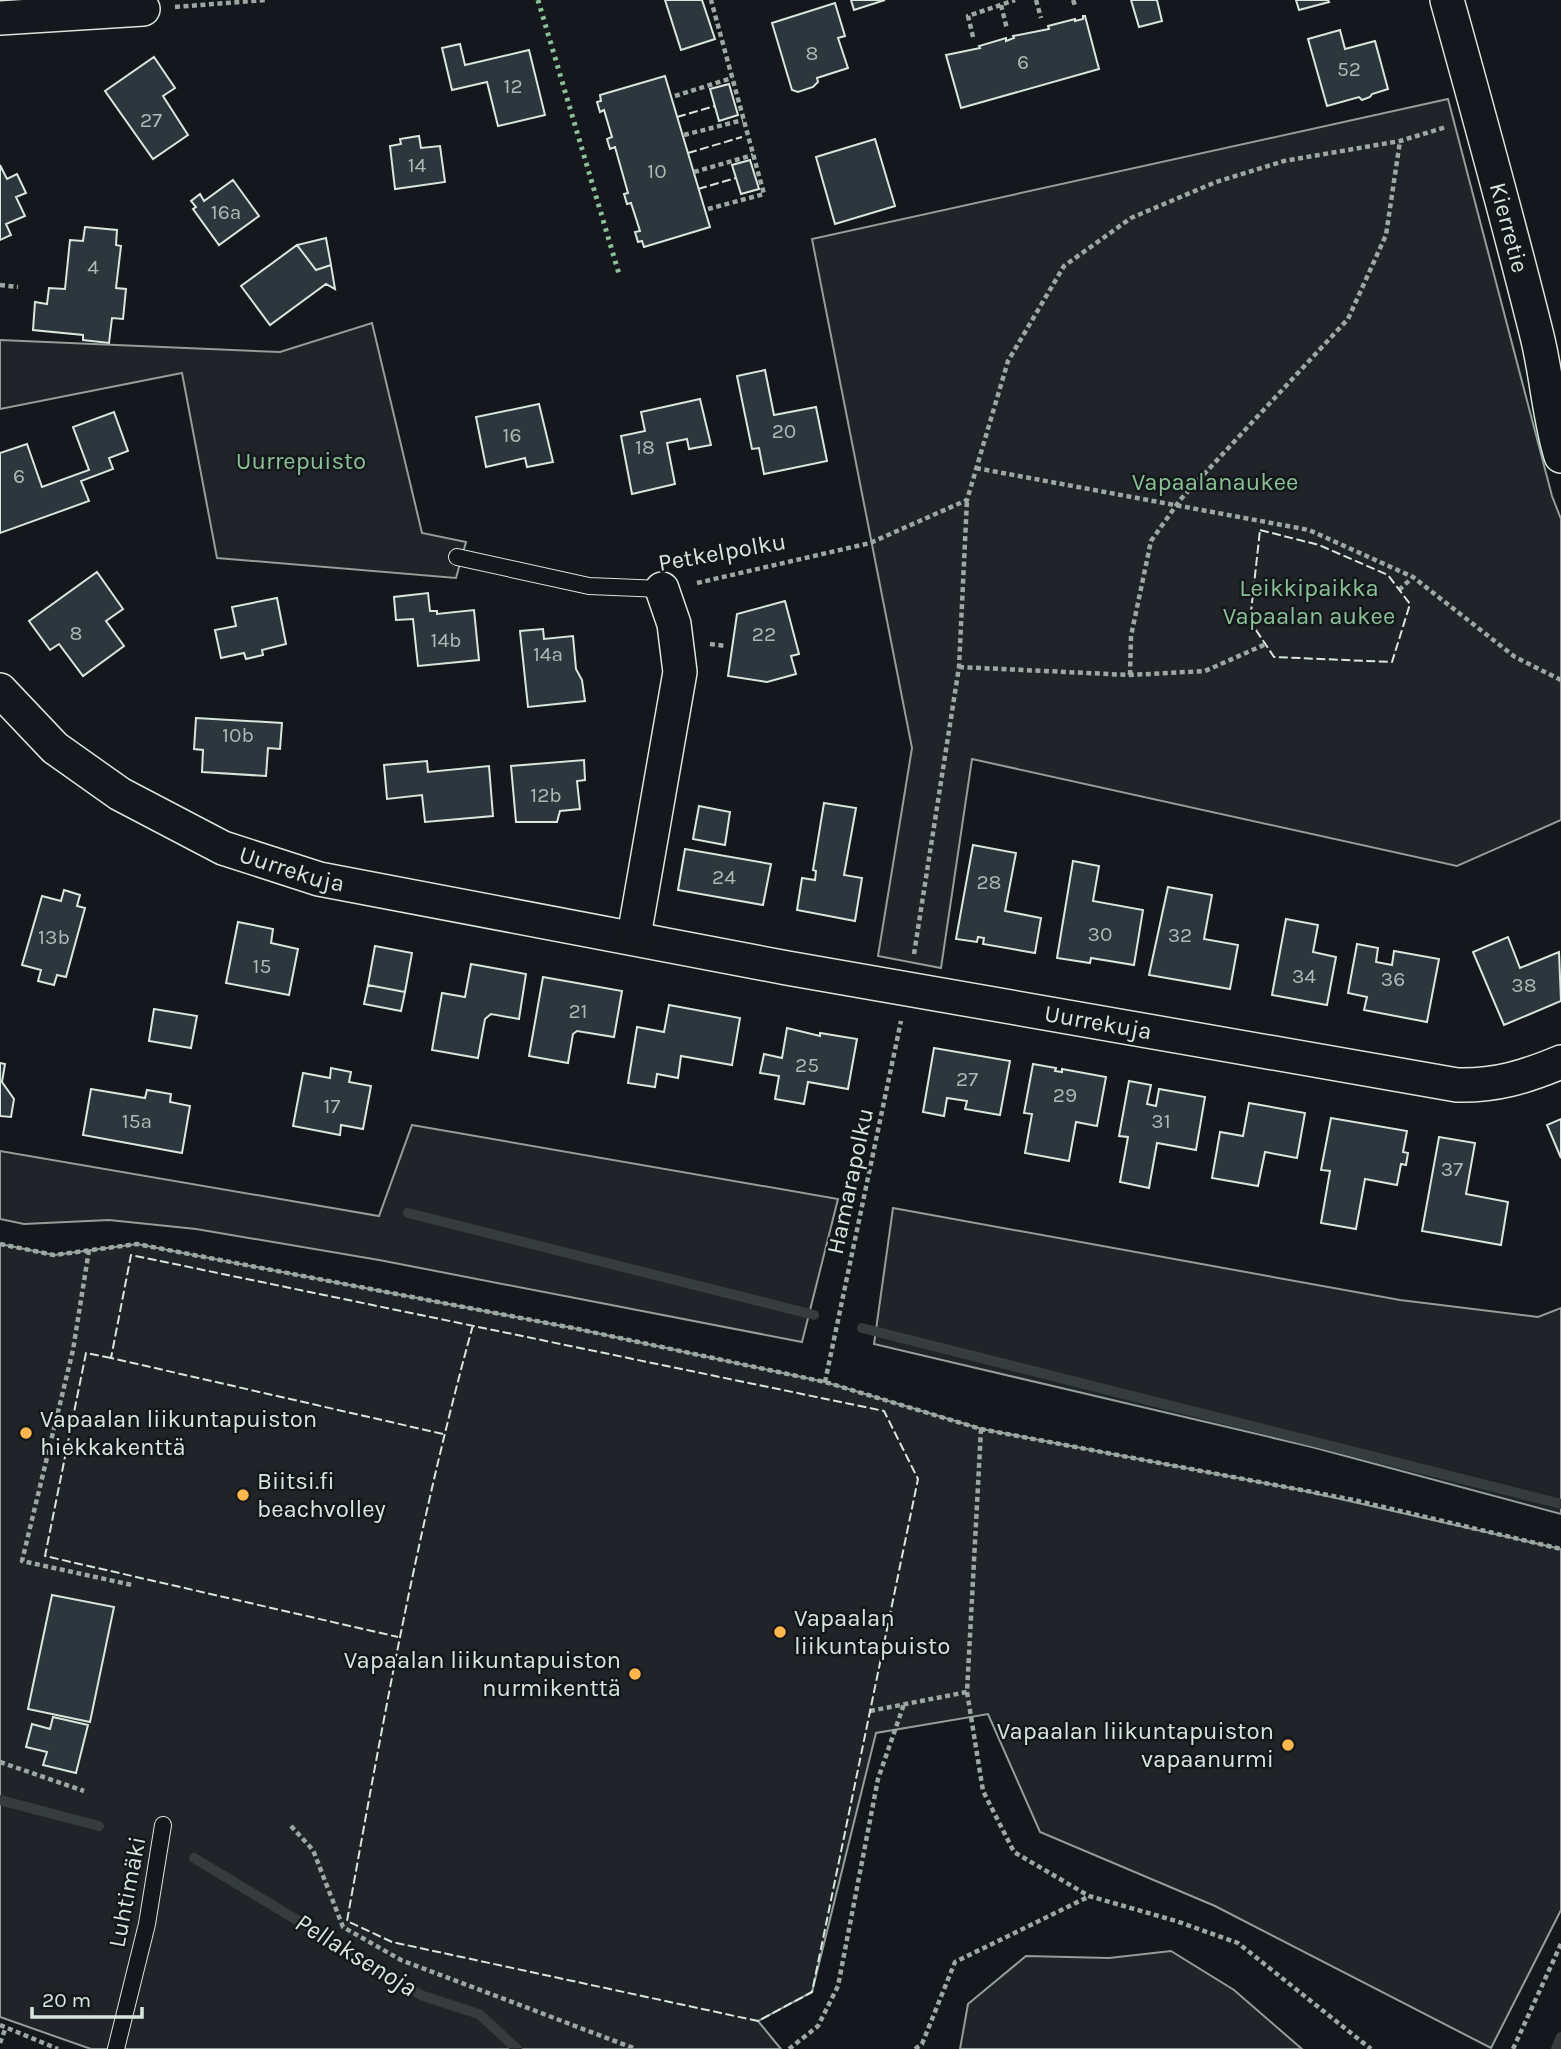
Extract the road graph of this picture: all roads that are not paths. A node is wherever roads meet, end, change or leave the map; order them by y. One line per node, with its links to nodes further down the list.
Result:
1 (1447, 0): 4 (street, Kierretie)
2 (143, 9): 3 (street)
3 (0, 18)
4 (1550, 341): 5 (street, Kierretie)
5 (1561, 456)
6 (457, 557): 7 (lane, Petkelpolku)
7 (662, 589): 9 (street)
8 (0, 690): 9 (street, Uurrekuja)
9 (634, 936): 10 (street, Uurrekuja)
10 (1561, 1062)
11 (163, 1825): 12 (lane, Luhtimäki)
12 (116, 2049)

